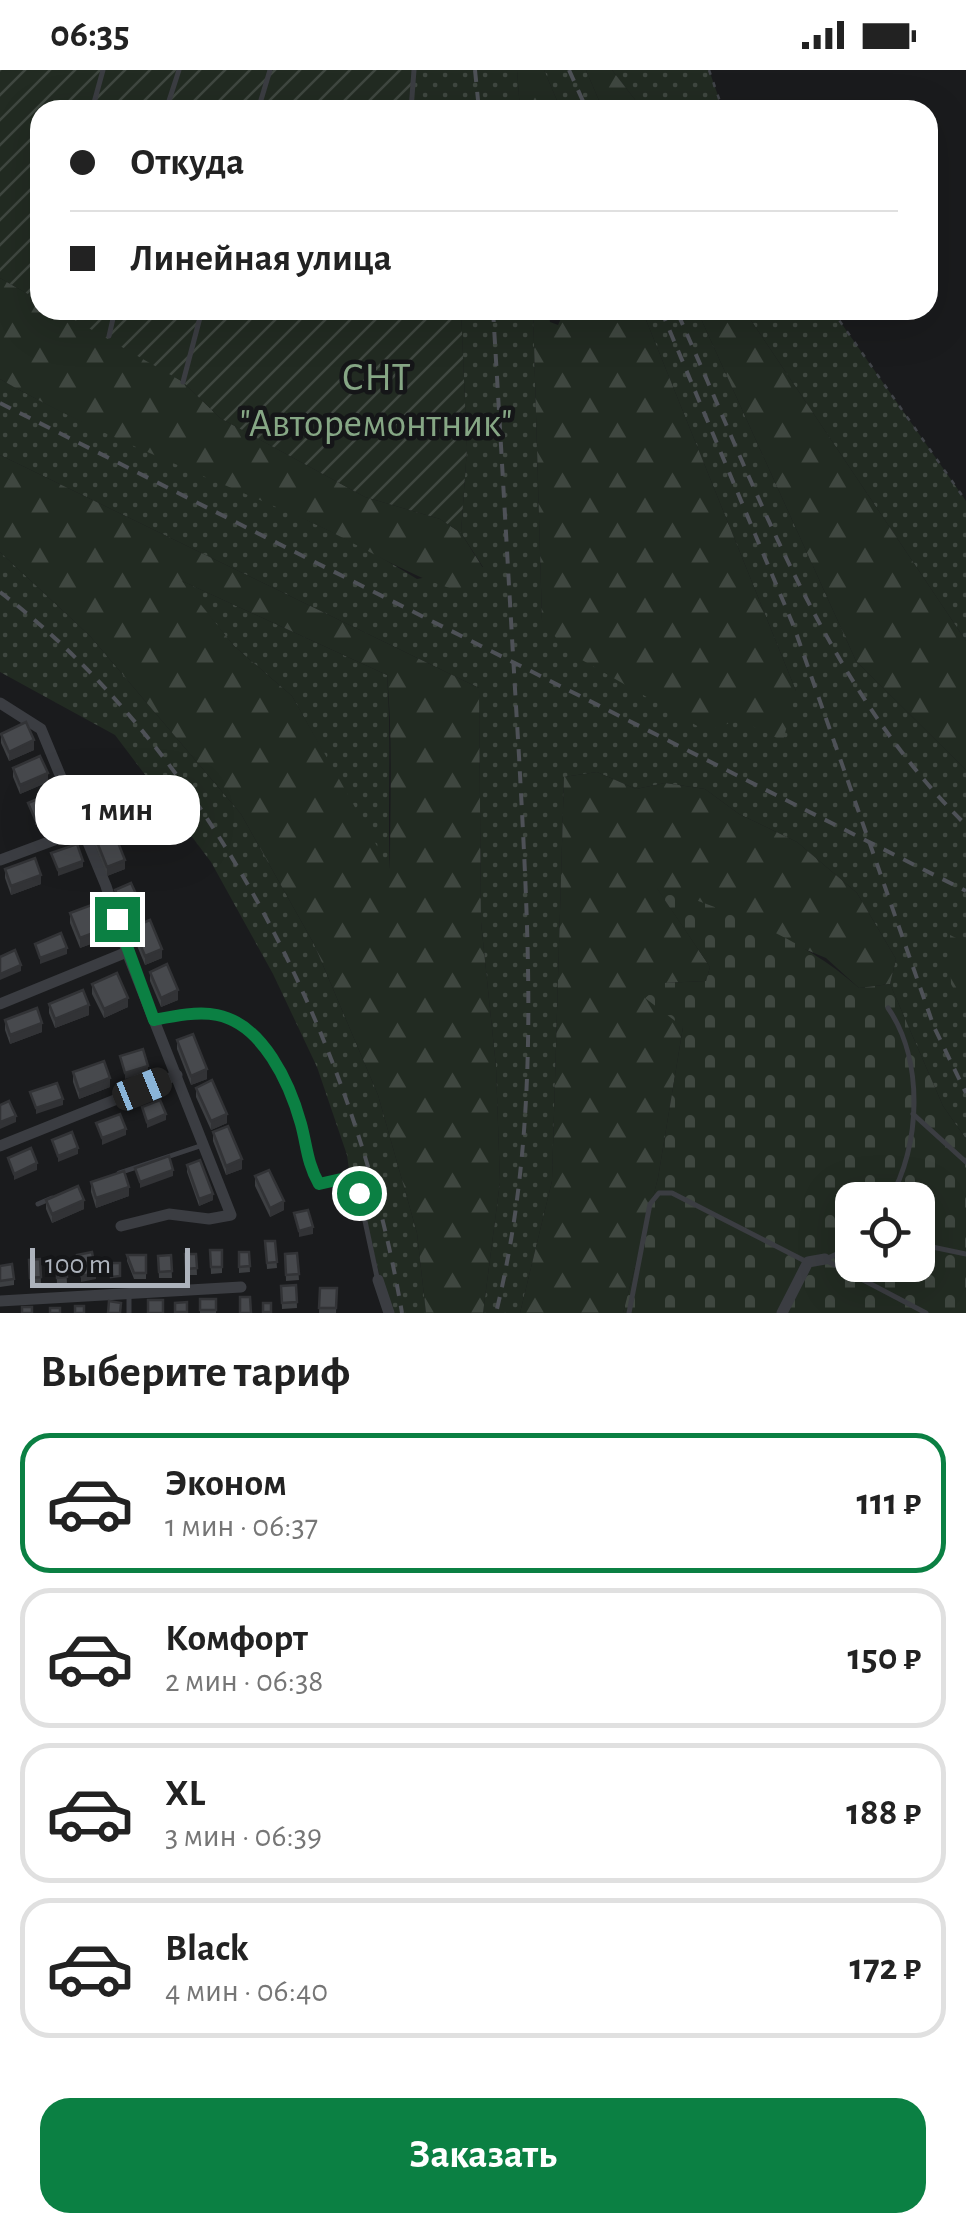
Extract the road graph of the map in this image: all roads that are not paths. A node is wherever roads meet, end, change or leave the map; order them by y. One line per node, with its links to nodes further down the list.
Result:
1 (103, 70): 5 (lane)
2 (180, 70): 6 (lane)
3 (270, 70): 7 (lane)
4 (414, 70): 8 (lane)
5 (95, 100)
6 (170, 100)
7 (261, 100)
8 (412, 100)
9 (112, 320): 11 (lane)
10 (199, 320): 12 (lane)
11 (108, 336)
12 (183, 382)
13 (0, 703): 14 (street)
14 (81, 830): 15 (street); 16 (street)
15 (0, 860)
16 (127, 952): 17 (street); 19 (street)
17 (0, 1004)
18 (888, 1008): 21 (lane)
19 (154, 1020): 20 (street); 35 (lane)
20 (177, 1074): 22 (street); 23 (street)
21 (912, 1113): 24 (lane); 26 (lane)
22 (206, 1144): 25 (lane); 29 (street)
23 (0, 1146)
24 (966, 1162)
25 (102, 1180)
26 (900, 1182)
27 (54, 1198): 28 (lane)
28 (38, 1204)
29 (121, 1226)
30 (935, 1248): 31 (lane)
31 (966, 1254)
32 (835, 1255): 33 (lane)
33 (825, 1260): 34 (street); 43 (lane)
34 (808, 1262): 41 (lane); 42 (street)
35 (378, 1280): 40 (street)
36 (241, 1287): 37 (street)
37 (129, 1296): 38 (street); 39 (lane)
38 (0, 1301)
39 (129, 1313)
40 (388, 1313)
41 (629, 1313)
42 (782, 1313)
43 (926, 1313)

